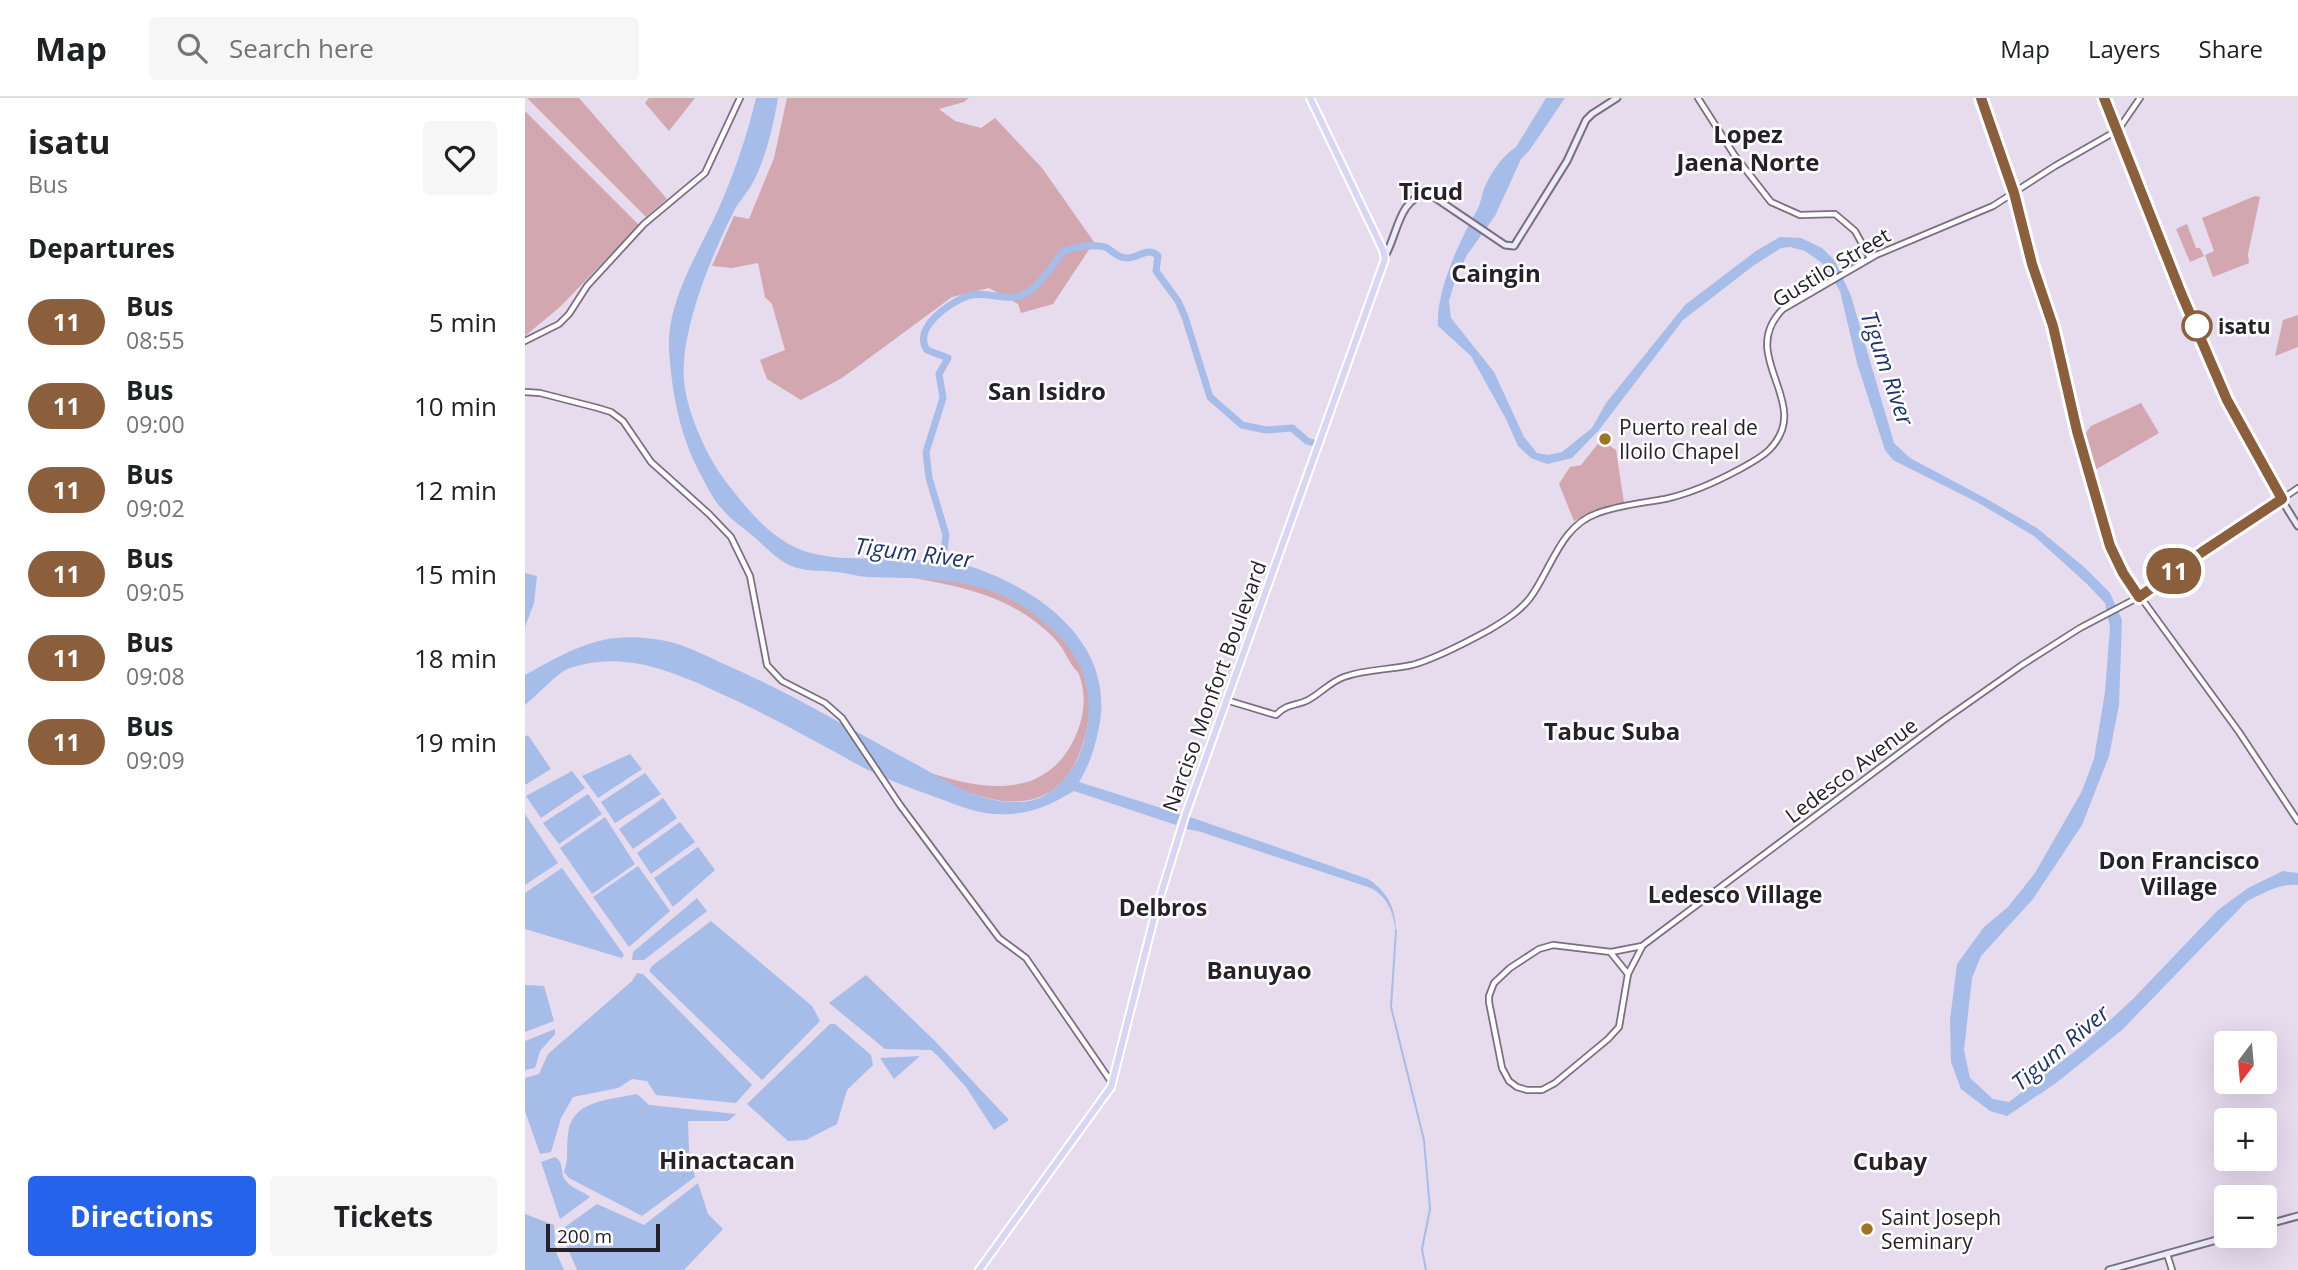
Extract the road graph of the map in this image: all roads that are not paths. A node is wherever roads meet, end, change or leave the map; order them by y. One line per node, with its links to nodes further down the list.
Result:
1 (740, 98): 12 (street)
2 (1310, 98): 10 (main road)
3 (1617, 98): 10 (main road)
4 (1698, 98): 11 (street)
5 (1981, 98): 9 (street)
6 (2104, 98): 8 (main road)
7 (2140, 98): 8 (street)
8 (2118, 130): 9 (street, Gustilo Street); 15 (main road)
9 (2014, 193): 11 (street, Gustilo Street); 17 (street)
10 (1385, 256): 18 (main road, Narciso Monfort Boulevard)
11 (1870, 258): 18 (street, Gustilo Street)
12 (525, 341)
13 (525, 392): 23 (street)
14 (2298, 488): 15 (street, Ledesco Avenue)
15 (2282, 499): 16 (main road); 17 (street, Ledesco Avenue)
16 (2298, 526)
17 (2139, 597): 19 (street); 20 (street, Ledesco Avenue)
18 (1226, 701): 23 (main road, Narciso Monfort Boulevard)
19 (2298, 821)
20 (1642, 946): 21 (street); 22 (street)
21 (1611, 953): 22 (street); 22 (street)
22 (1628, 974)
23 (1112, 1083): 28 (main road, Narciso Monfort Boulevard)
24 (2298, 1216): 25 (main road)
25 (2277, 1222)
26 (2214, 1241): 27 (main road)
27 (2167, 1254): 29 (main road); 30 (street)
28 (979, 1270)
29 (2109, 1270)
30 (2172, 1270)

